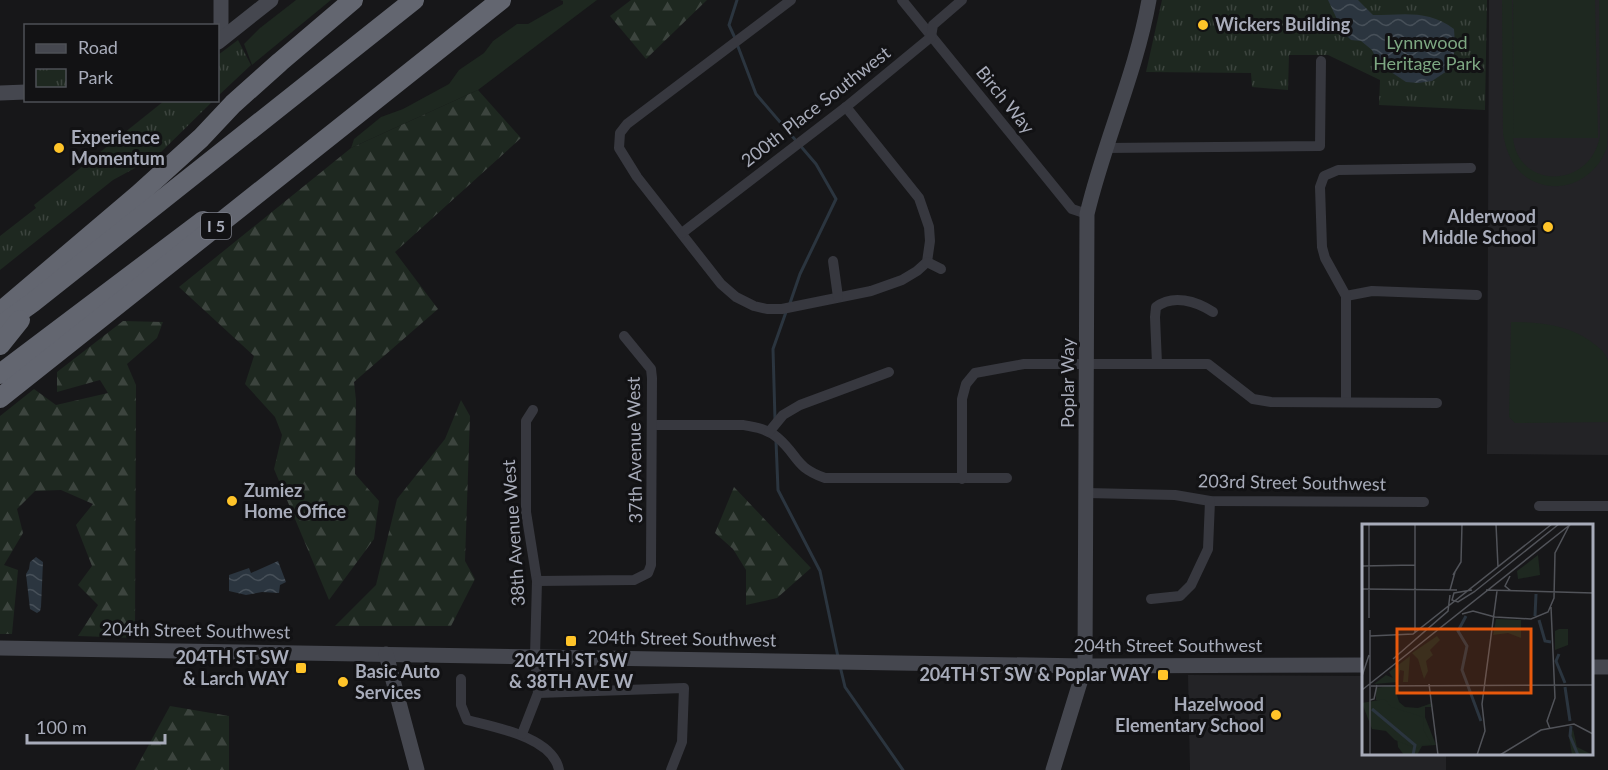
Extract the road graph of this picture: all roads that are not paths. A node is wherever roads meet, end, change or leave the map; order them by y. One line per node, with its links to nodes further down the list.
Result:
1 (221, 0): 12 (street)
2 (271, 0): 12 (street)
3 (353, 0): 29 (highway)
4 (414, 0): 28 (highway)
5 (501, 0): 13 (highway, I 5)
6 (516, 0): 13 (highway)
7 (792, 0): 21 (street)
8 (902, 0): 11 (street, Birch Way)
9 (962, 0): 11 (street, 200th Place Southwest)
10 (1149, 0): 18 (street, Poplar Way)
11 (931, 37): 17 (street, 200th Place Southwest); 20 (street, Birch Way)
12 (219, 40)
13 (433, 54): 37 (highway); 38 (highway, I 5)
14 (1321, 61): 18 (street)
15 (24, 92): 16 (street)
16 (0, 93)
17 (846, 107): 21 (street, 200th Place Southwest); 23 (street)
18 (1105, 148): 20 (street, Poplar Way)
19 (1471, 168): 26 (street)
20 (1088, 214): 34 (street, Poplar Way)
21 (682, 233): 27 (street)
22 (833, 261): 27 (street)
23 (927, 262): 24 (street); 27 (street)
24 (941, 269)
25 (1477, 295): 26 (street)
26 (1346, 296): 39 (street)
27 (838, 297)
28 (32, 303): 31 (highway); 33 (highway)
29 (0, 312)
30 (1213, 312): 35 (street)
31 (0, 326)
32 (624, 336): 42 (street, 37th Avenue West)
33 (0, 345)
34 (1088, 363): 35 (street); 45 (street); 46 (street, Poplar Way)
35 (1157, 364): 39 (street)
36 (889, 372): 43 (street)
37 (0, 374)
38 (0, 398)
39 (1346, 402): 40 (street)
40 (1437, 403)
41 (533, 410): 51 (street, 38th Avenue West)
42 (653, 425): 43 (street); 51 (street, 37th Avenue West)
43 (769, 432): 45 (street)
44 (1007, 478): 45 (street)
45 (962, 479)
46 (1087, 493): 47 (street, 203rd Street Southwest); 58 (street, Poplar Way)
47 (1210, 501): 48 (street, 203rd Street Southwest); 52 (street)
48 (1424, 502)
49 (1539, 506): 50 (street)
50 (1608, 506)
51 (537, 580): 55 (street, 38th Avenue West)
52 (1151, 599)
53 (0, 648): 54 (street, 204th Street Southwest)
54 (386, 654): 55 (street, 204th Street Southwest); 63 (street)
55 (535, 656): 56 (street, 204th Street Southwest); 60 (street, 38th Avenue West)
56 (1050, 665): 58 (street, 204th Street Southwest); 61 (street)
57 (1362, 665): 58 (street, 204th Street Southwest)
58 (1085, 666): 61 (street, Poplar Way)
59 (461, 679): 62 (street)
60 (538, 693): 62 (street); 65 (street)
61 (1074, 703): 66 (street, Poplar Way)
62 (522, 734): 64 (street)
63 (417, 770)
64 (559, 770)
65 (671, 770)
66 (1053, 770)

